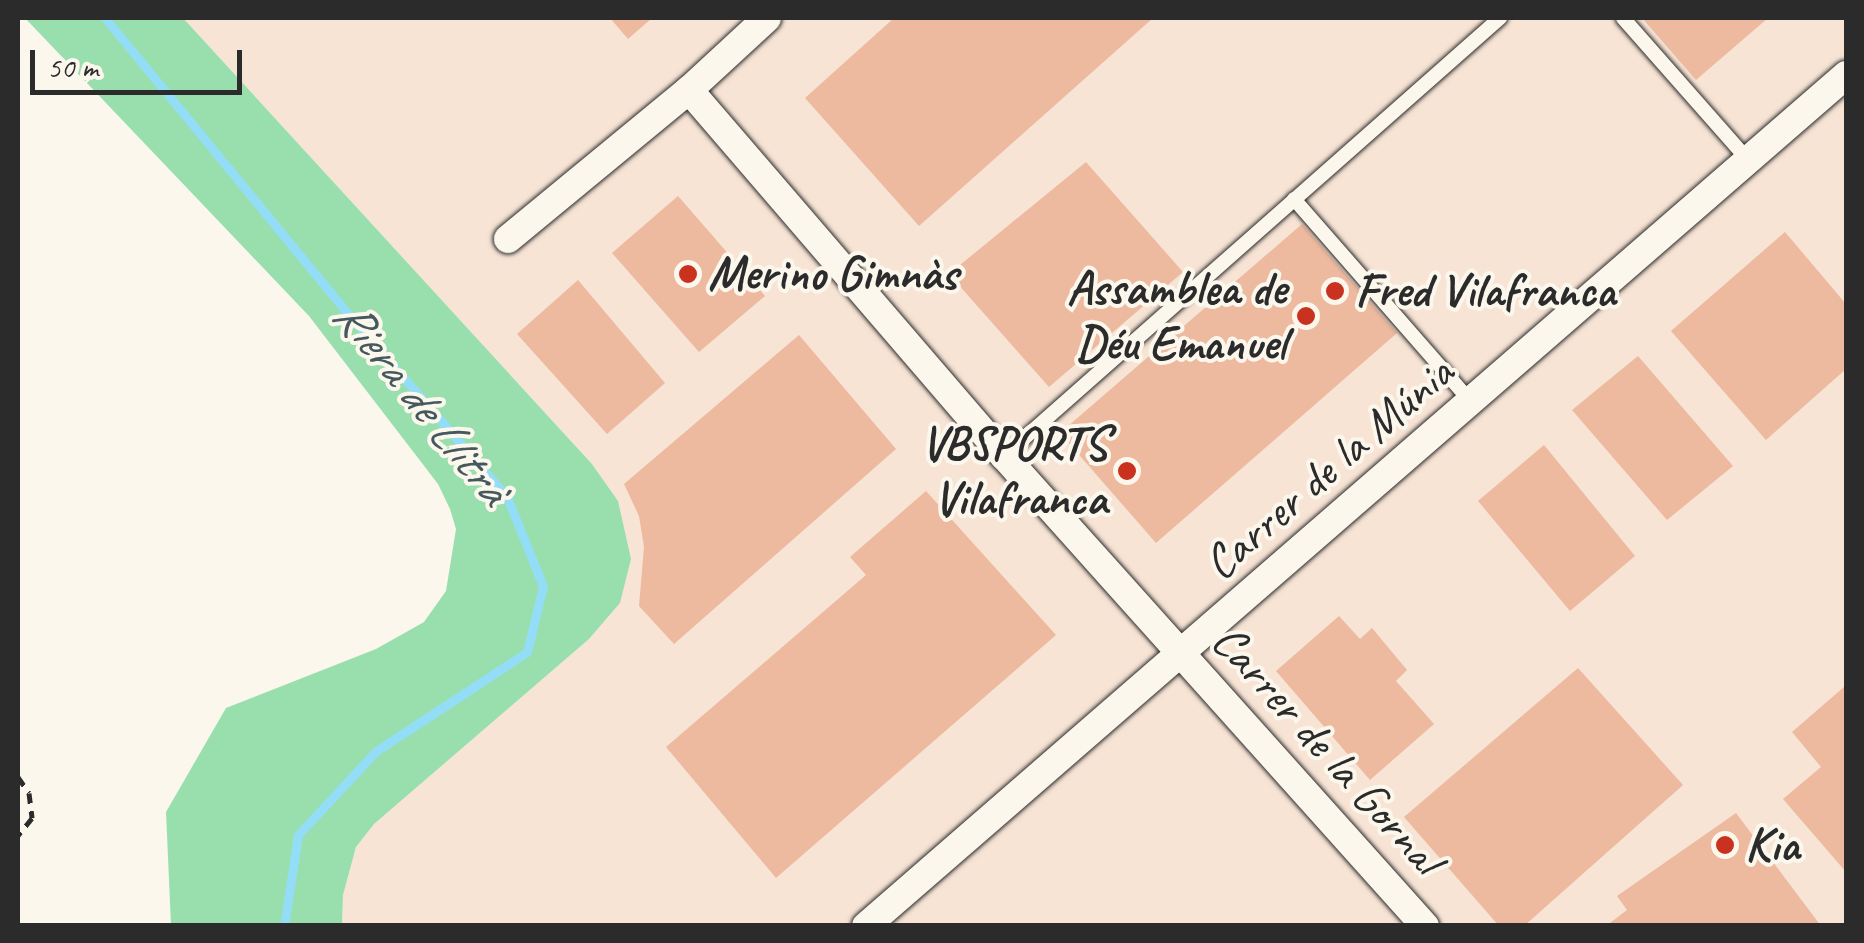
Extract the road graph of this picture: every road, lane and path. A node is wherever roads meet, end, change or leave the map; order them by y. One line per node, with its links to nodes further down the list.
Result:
1 (767, 18): 5 (street)
2 (1500, 18): 7 (lane)
3 (1623, 18): 6 (lane)
4 (1846, 75): 6 (street, Carrer de la Múnia)
5 (689, 90): 8 (street); 10 (street, Carrer de la Gornal)
6 (1749, 161): 9 (street, Carrer de la Múnia)
7 (1294, 198): 9 (lane); 10 (lane)
8 (508, 239)
9 (1472, 403): 11 (street, Carrer de la Múnia)
10 (1004, 456): 11 (street, Carrer de la Gornal)
11 (1181, 654): 14 (street, Carrer de la Múnia); 15 (street, Carrer de la Gornal)
12 (18, 777): 13 (path)
13 (18, 835)
14 (866, 926)
15 (1425, 926)

